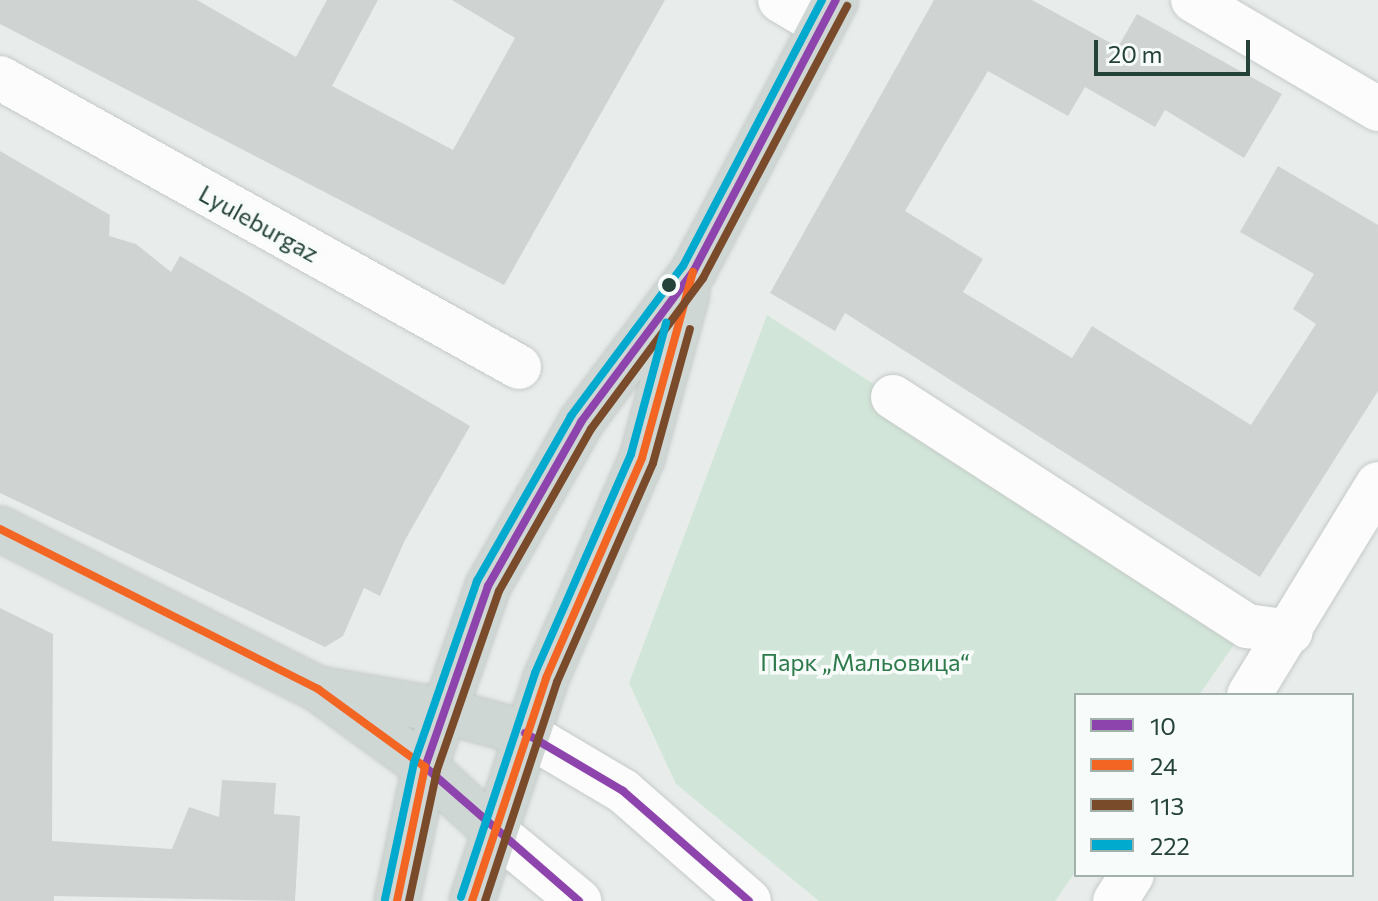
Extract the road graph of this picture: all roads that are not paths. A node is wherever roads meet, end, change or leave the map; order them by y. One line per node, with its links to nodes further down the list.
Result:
1 (780, 0): 3 (street)
2 (1193, 0): 5 (street)
3 (829, 12): 6 (main road)
4 (0, 78): 7 (street, Lyuleburgaz)
5 (1378, 109)
6 (693, 272): 14 (main road); 15 (main road)
7 (519, 367)
8 (893, 397): 11 (street)
9 (1378, 484): 11 (street)
10 (0, 529): 12 (main road)
11 (1291, 632): 13 (street)
12 (318, 689): 14 (main road); 16 (main road)
13 (1250, 693)
14 (445, 711): 15 (main road); 16 (main road)
15 (525, 733): 17 (main road); 22 (street)
16 (425, 767): 17 (main road); 19 (main road)
17 (493, 830): 20 (main road); 21 (street)
18 (1131, 877): 23 (street)
19 (397, 901)
20 (472, 901)
21 (579, 901)
22 (749, 901)
23 (1115, 901)

